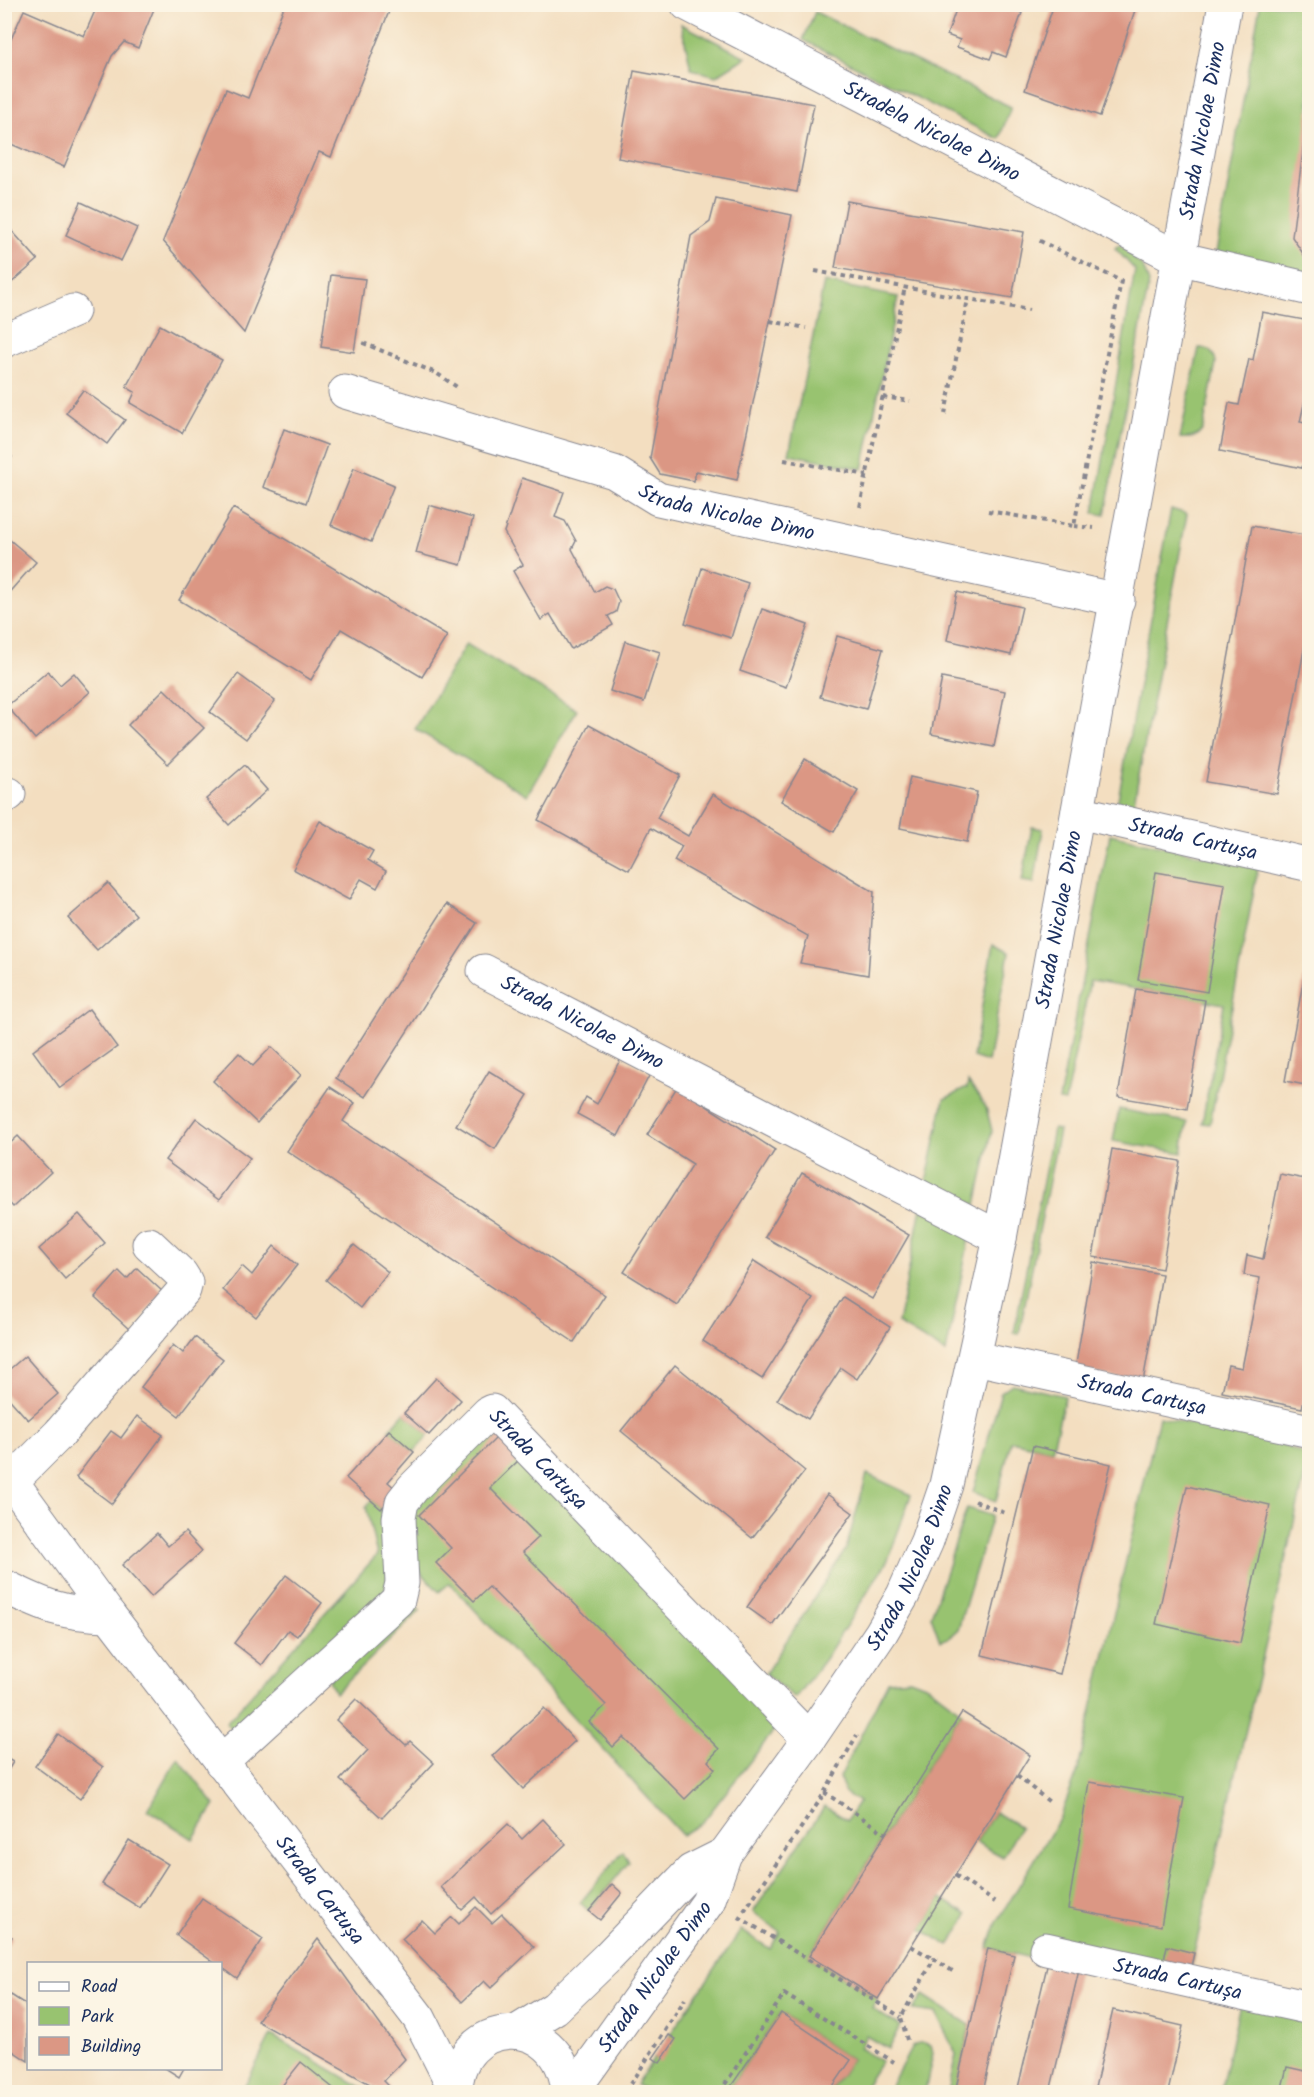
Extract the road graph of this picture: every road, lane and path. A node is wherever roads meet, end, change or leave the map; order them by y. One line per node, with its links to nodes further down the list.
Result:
1 (687, 4): 4 (street, Stradela Nicolae Dimo)
2 (1225, 4): 4 (street, Strada Nicolae Dimo)
3 (1036, 239): 22 (path)
4 (1178, 258): 7 (street); 24 (street, Strada Nicolae Dimo)
5 (815, 271): 6 (path)
6 (904, 287): 8 (path); 15 (path)
7 (1310, 289)
8 (968, 299): 9 (path); 17 (path)
9 (1029, 310)
10 (73, 311): 13 (street)
11 (770, 321): 12 (path)
12 (806, 328)
13 (4, 341)
14 (345, 392): 24 (street, Strada Nicolae Dimo)
15 (882, 397): 16 (path); 19 (path)
16 (910, 401)
17 (945, 414)
18 (784, 460): 19 (path)
19 (867, 475): 20 (path)
20 (860, 507)
21 (988, 511): 22 (path)
22 (1074, 526): 23 (path)
23 (1100, 529)
24 (1118, 600): 25 (street, Strada Nicolae Dimo)
25 (1078, 812): 26 (street, Strada Cartușa); 28 (street, Strada Nicolae Dimo)
26 (1310, 865)
27 (484, 971): 28 (street, Strada Nicolae Dimo)
28 (1000, 1238): 30 (street, Strada Nicolae Dimo)
29 (149, 1244): 32 (street, Strada Cartușa)
30 (975, 1358): 31 (street, Strada Cartușa); 37 (street, Strada Nicolae Dimo)
31 (1310, 1431)
32 (8, 1476): 36 (street, Strada Cartușa)
33 (966, 1498): 34 (path)
34 (1005, 1513)
35 (4, 1586): 36 (street)
36 (109, 1615): 38 (street, Strada Cartușa)
37 (810, 1739): 38 (street, Strada Cartușa); 43 (street, Strada Nicolae Dimo)
38 (221, 1762): 53 (street, Strada Cartușa)
39 (1017, 1776): 41 (path)
40 (824, 1792): 42 (path)
41 (1052, 1804)
42 (886, 1834)
43 (725, 1854): 54 (street, Strada Nicolae Dimo); 59 (street, Strada Nicolae Dimo)
44 (956, 1875): 45 (path)
45 (995, 1902)
46 (739, 1917): 52 (path)
47 (911, 1946): 49 (path)
48 (1047, 1949): 51 (street, Strada Cartușa)
49 (934, 1959): 50 (path); 52 (path)
50 (954, 1972)
51 (1310, 2008)
52 (901, 2017): 55 (path)
53 (420, 2018): 56 (street, Strada Cartușa); 58 (street, Strada Cartușa)
54 (516, 2032): 56 (street); 59 (street)
55 (907, 2040)
56 (481, 2041): 58 (street)
57 (894, 2062): 60 (path)
58 (456, 2092)
59 (570, 2092)
60 (720, 2092)

